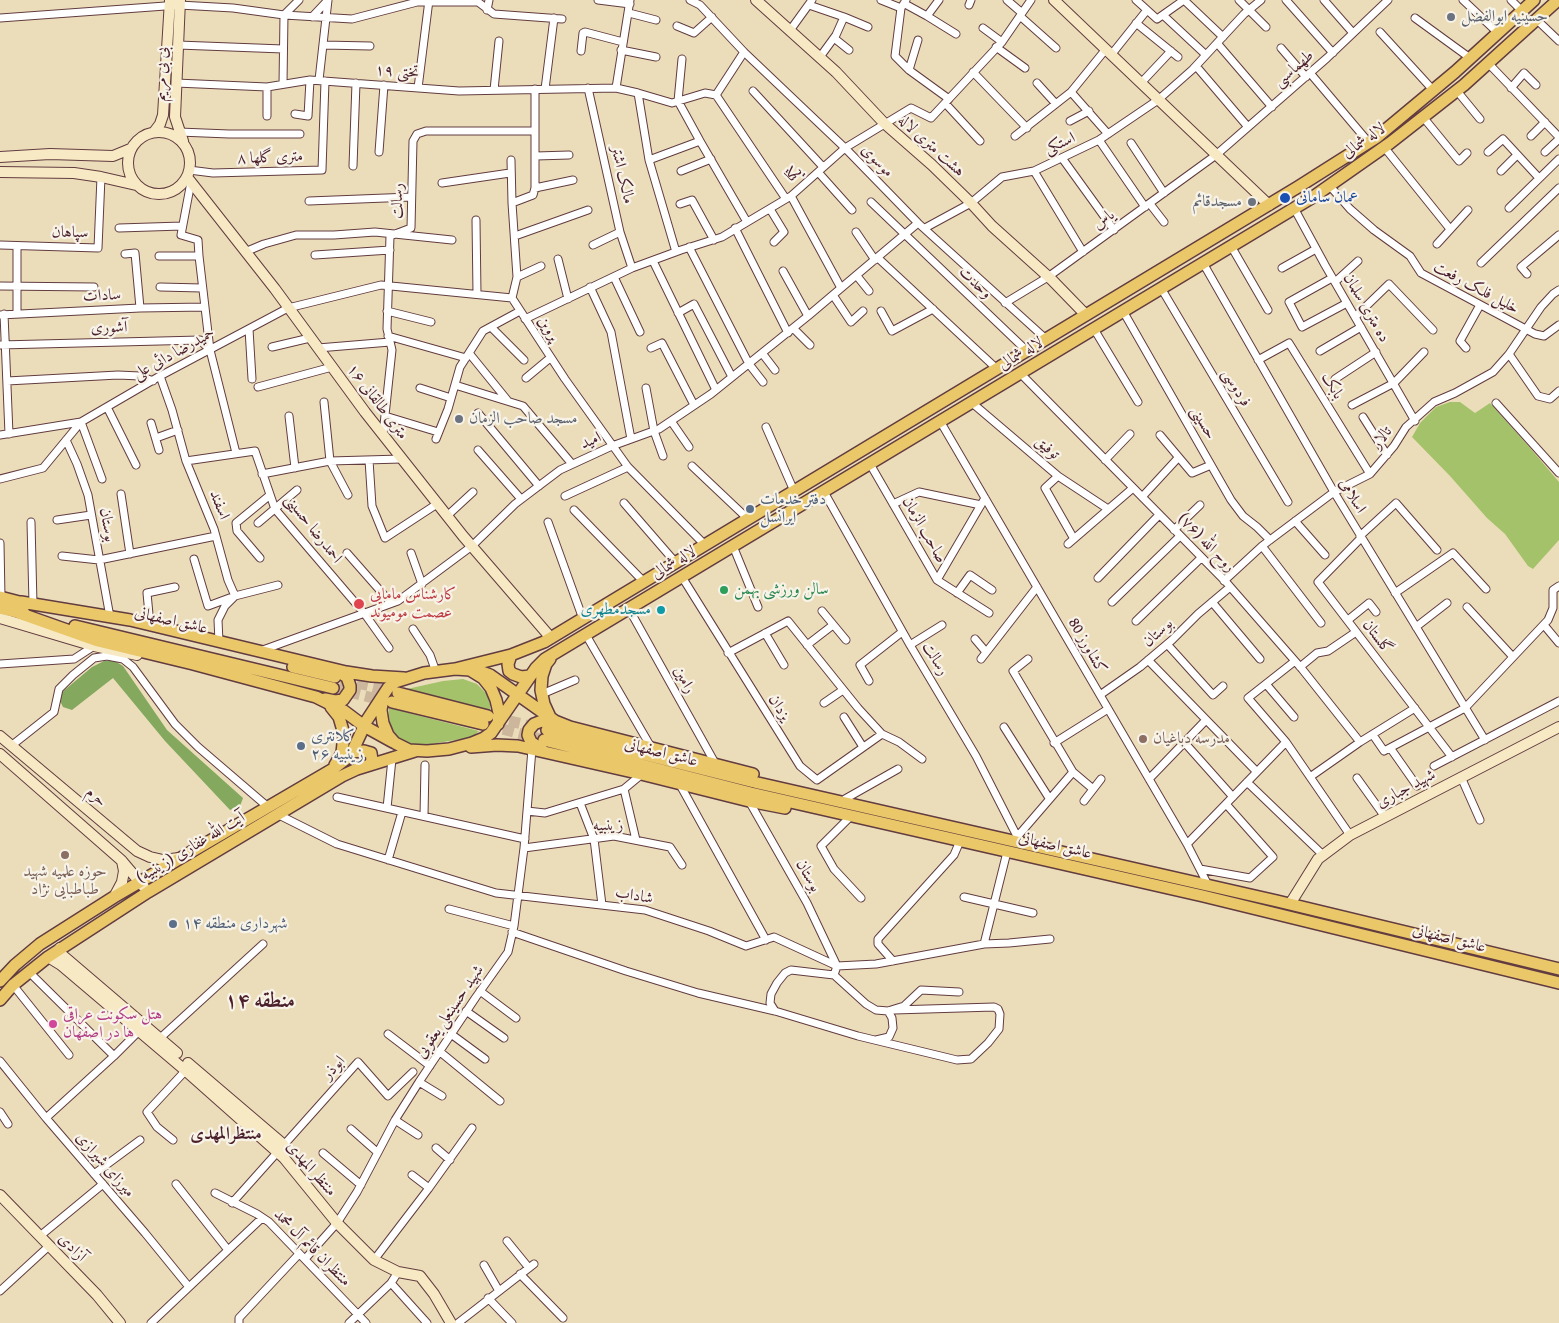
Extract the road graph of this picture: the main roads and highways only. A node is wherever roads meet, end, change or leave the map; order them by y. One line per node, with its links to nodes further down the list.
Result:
1 (1534, 0): 3 (main road, لاله شمالی)
2 (1558, 0): 4 (main road, لاله شمالی)
3 (1459, 68): 4 (main road); 5 (main road, لاله شمالی)
4 (1468, 81): 6 (main road, لاله شمالی)
5 (1177, 260): 6 (main road); 7 (main road, لاله شمالی)
6 (1177, 278): 8 (main road, لاله شمالی)
7 (1142, 281): 8 (main road); 9 (main road, لاله شمالی)
8 (1143, 299): 10 (main road, لاله شمالی)
9 (763, 510): 10 (main road); 14 (main road, لاله شمالی)
10 (770, 524): 13 (main road, لاله شمالی)
11 (0, 601): 12 (main road, عاشق اصفهانی)
12 (20, 608): 15 (main road); 20 (main road, عاشق اصفهانی); 23 (main road)
13 (554, 654): 18 (main road, لاله شمالی); 27 (main road)
14 (511, 655): 16 (main road, لاله شمالی); 18 (main road)
15 (322, 666): 19 (main road); 23 (main road)
16 (455, 669): 17 (main road); 19 (main road)
17 (470, 670): 21 (main road); 25 (main road)
18 (530, 676): 21 (main road, لاله شمالی)
19 (406, 678): 22 (main road)
20 (334, 683)
21 (518, 695): 25 (main road, لاله شمالی); 27 (main road)
22 (391, 698): 24 (main road); 26 (main road, آیت الله غفاری (زینبیه)); 28 (main road)
23 (321, 700): 26 (main road); 34 (main road)
24 (486, 720)
25 (498, 724): 29 (main road)
26 (364, 726): 28 (main road); 31 (main road, آیت الله غفاری (زینبیه))
27 (549, 727): 32 (main road); 35 (main road, عاشق اصفهانی); 35 (main road)
28 (400, 746): 30 (main road)
29 (450, 749): 30 (main road); 32 (main road)
30 (415, 751): 33 (main road, آیت الله غفاری (زینبیه))
31 (351, 752): 33 (main road); 34 (main road, آیت الله غفاری (زینبیه))
32 (548, 753): 35 (main road)
33 (370, 765): 39 (main road, آیت الله غفاری (زینبیه))
34 (332, 770): 37 (main road, آیت الله غفاری (زینبیه))
35 (906, 822): 36 (main road, عاشق اصفهانی); 38 (main road, عاشق اصفهانی)
36 (1559, 969)
37 (0, 981)
38 (1559, 983)
39 (0, 1000)

